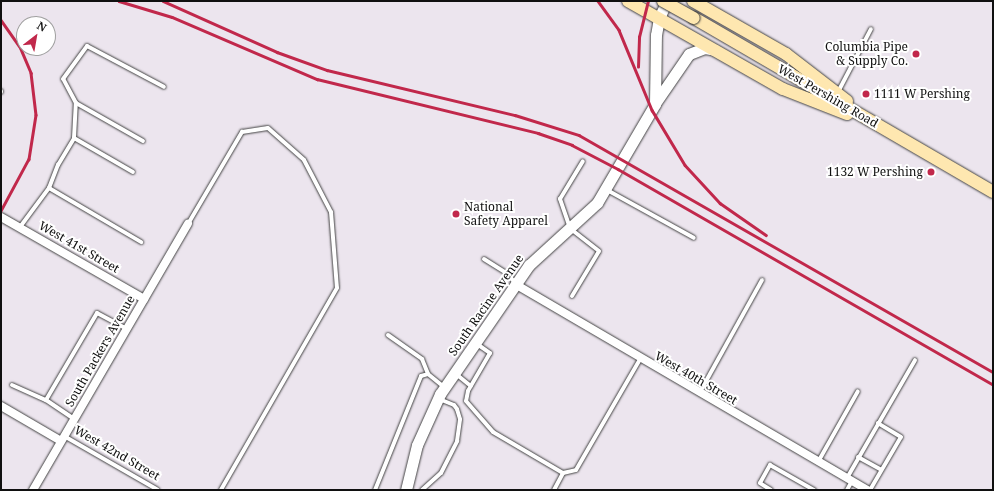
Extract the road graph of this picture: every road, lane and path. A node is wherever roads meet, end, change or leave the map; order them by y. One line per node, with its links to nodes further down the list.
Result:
1 (628, 1): 5 (main road)
2 (663, 1): 12 (main road, West Pershing Road, bridge)
3 (667, 1): 5 (street, South Racine Avenue)
4 (693, 1): 9 (main road)
5 (659, 18): 7 (main road); 11 (street, South Racine Avenue)
6 (871, 29): 9 (lane)
7 (717, 51): 11 (street); 12 (main road)
8 (164, 87): 10 (lane)
9 (838, 93): 12 (main road)
10 (76, 103): 13 (lane); 14 (lane)
11 (655, 104): 18 (street, South Racine Avenue)
12 (892, 133): 19 (main road, West Pershing Road)
13 (74, 138): 16 (lane); 17 (lane)
14 (143, 141)
15 (583, 161): 23 (lane)
16 (133, 172)
17 (49, 188): 22 (lane); 25 (lane)
18 (606, 189): 23 (street, South Racine Avenue); 24 (lane)
19 (993, 192)
20 (1, 217): 22 (street, West 41st Street)
21 (188, 224): 30 (street, South Packers Avenue); 56 (lane)
22 (20, 227): 30 (street, West 41st Street)
23 (570, 228): 28 (street, South Racine Avenue); 29 (lane)
24 (694, 238)
25 (141, 242)
26 (484, 260): 28 (lane)
27 (762, 280): 42 (lane)
28 (515, 284): 33 (street, South Racine Avenue); 34 (street, West 40th Street)
29 (572, 296)
30 (144, 299): 31 (street, South Packers Avenue)
31 (127, 329): 44 (lane); 46 (street, South Packers Avenue)
32 (388, 335): 37 (lane)
33 (475, 342): 36 (street, South Racine Avenue); 39 (lane)
34 (640, 359): 42 (street, West 40th Street); 52 (lane)
35 (915, 360): 47 (lane)
36 (454, 372): 39 (lane); 40 (street, South Racine Avenue)
37 (428, 374): 40 (lane); 57 (lane)
38 (12, 385): 44 (lane)
39 (471, 386): 52 (lane)
40 (444, 387): 43 (street, South Racine Avenue)
41 (858, 391): 50 (lane)
42 (700, 393): 50 (street, West 40th Street)
43 (438, 398): 58 (street, South Racine Avenue); 59 (lane)
44 (46, 400): 46 (lane)
45 (1, 406): 48 (street, West 42nd Street)
46 (74, 419): 48 (street, South Packers Avenue)
47 (878, 424): 49 (lane); 51 (lane)
48 (63, 438): 54 (street, South Packers Avenue); 55 (lane, West 42nd Street)
49 (858, 457): 51 (lane); 53 (lane)
50 (818, 462): 53 (street, West 40th Street)
51 (882, 470): 64 (lane)
52 (563, 473): 60 (lane)
53 (849, 480): 63 (lane); 64 (street, West 40th Street)
54 (33, 490)
55 (158, 490)
56 (221, 490)
57 (375, 490)
58 (406, 490)
59 (422, 490)
60 (554, 490)
61 (771, 490): 62 (lane)
62 (814, 490)
63 (847, 490)
64 (869, 490)

